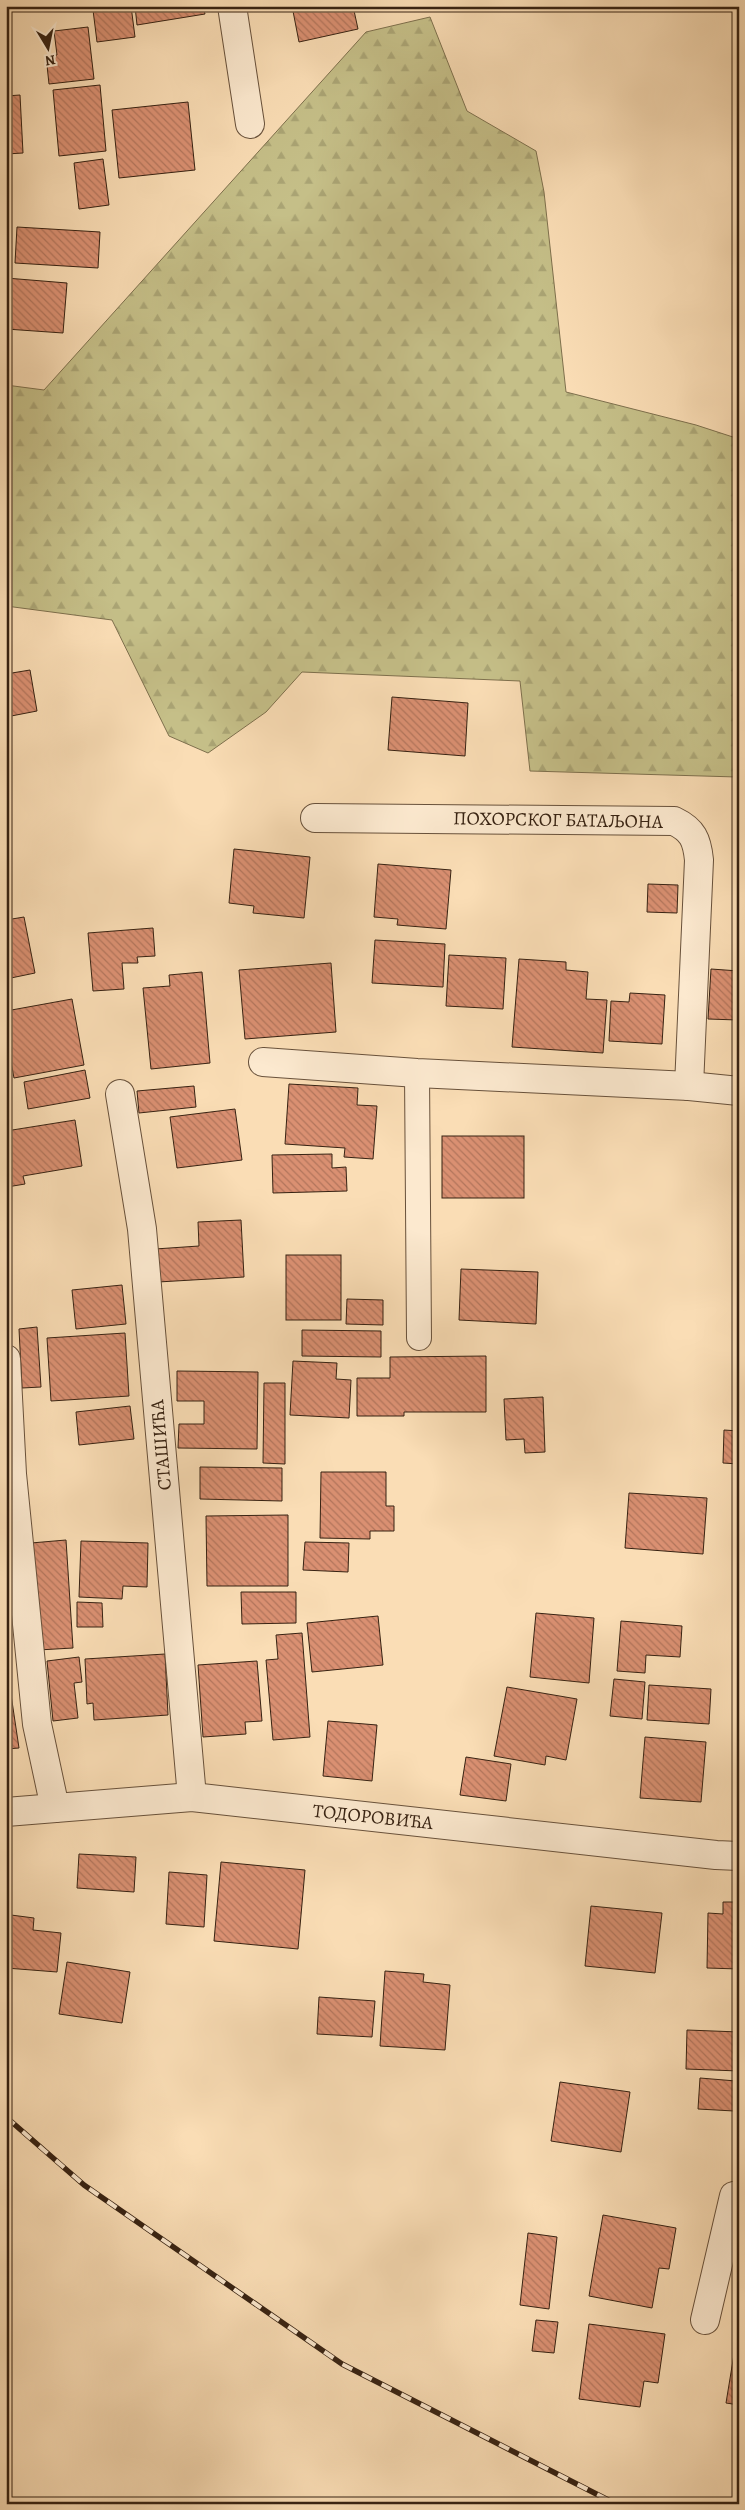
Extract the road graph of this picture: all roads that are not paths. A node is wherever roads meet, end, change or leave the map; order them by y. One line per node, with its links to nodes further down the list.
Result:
1 (232, 6): 2 (street)
2 (250, 124)
3 (315, 818): 6 (street, ПОХОРСКОГ БАТАЉОНА)
4 (263, 1062): 5 (street)
5 (418, 1073): 6 (street); 9 (lane)
6 (689, 1086): 7 (street)
7 (739, 1091)
8 (120, 1094): 11 (street, СТАШИЋА)
9 (419, 1338)
10 (6, 1359): 12 (street)
11 (192, 1797): 12 (street, ТОДОРОВИЋА); 14 (street, ТОДОРОВИЋА)
12 (55, 1808): 13 (street, ТОДОРОВИЋА)
13 (6, 1812)
14 (739, 1856)
15 (739, 2196): 16 (street)
16 (705, 2320)

